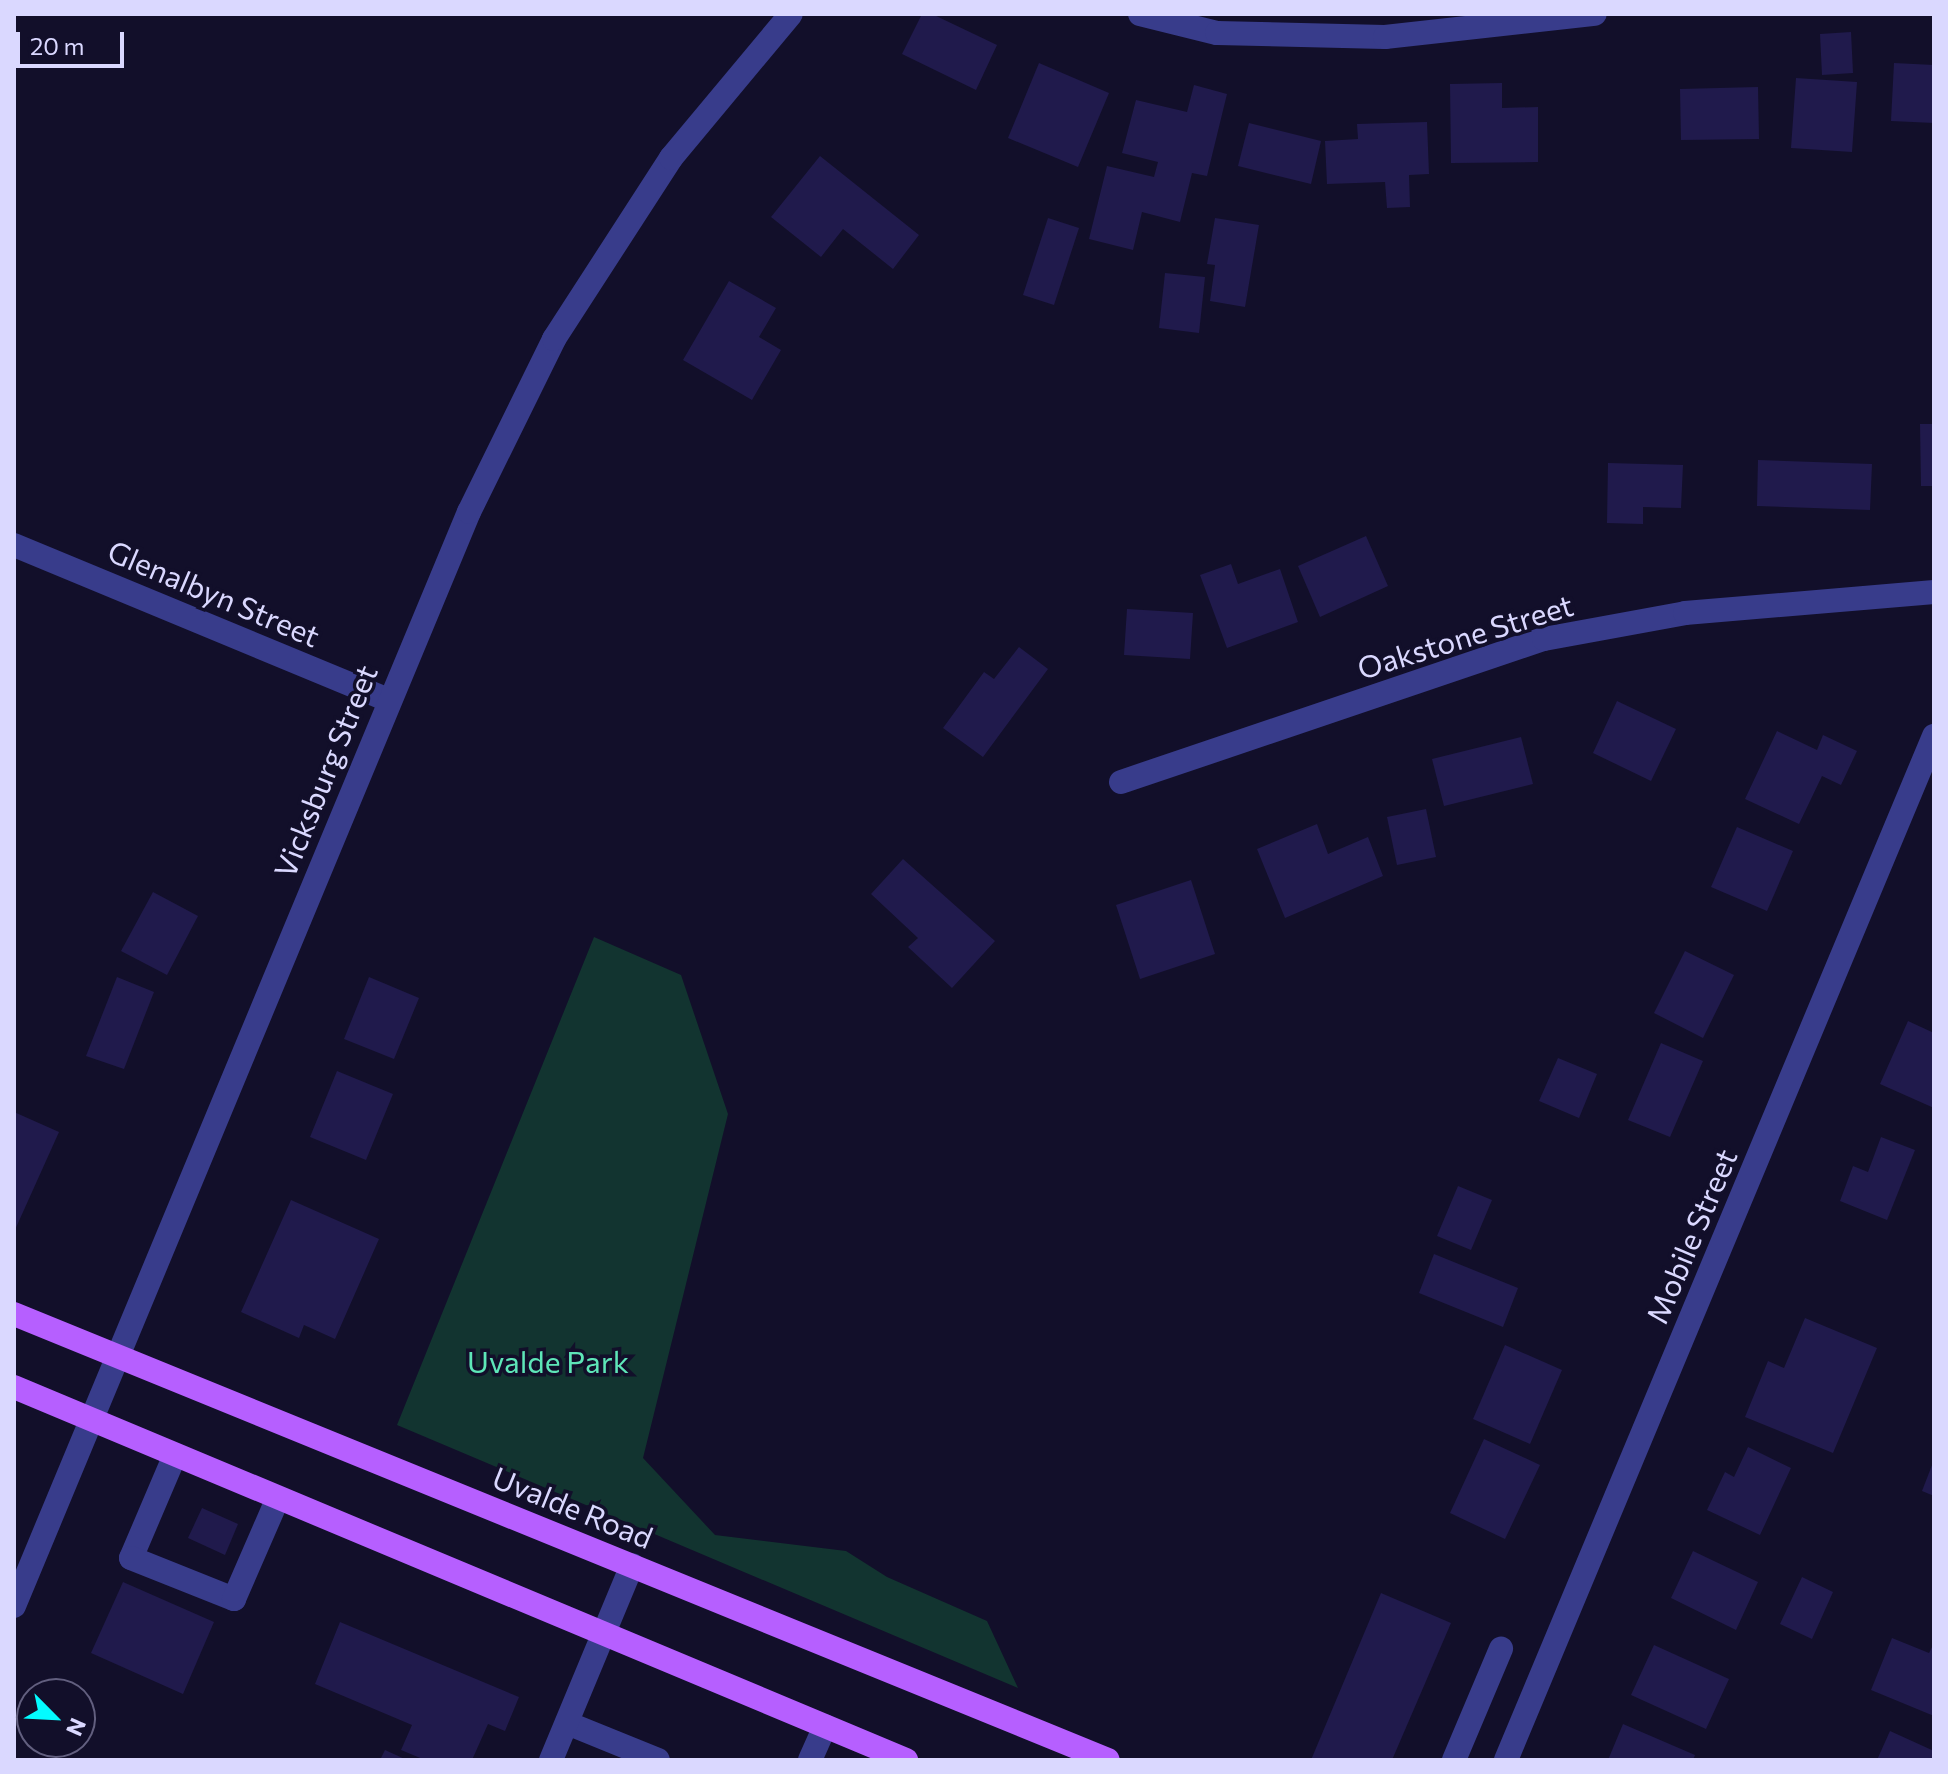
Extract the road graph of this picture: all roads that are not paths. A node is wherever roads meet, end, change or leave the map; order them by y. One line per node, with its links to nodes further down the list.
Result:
1 (791, 14): 7 (street, Vicksburg Street)
2 (1140, 14): 4 (street)
3 (1595, 14): 4 (street)
4 (1547, 16)
5 (14, 545): 7 (street, Glenalbyn Street)
6 (1934, 592): 9 (street, Oakstone Street)
7 (389, 700): 11 (street, Vicksburg Street)
8 (1934, 736): 29 (street, Mobile Street)
9 (1121, 782)
10 (14, 1314): 11 (main road, Uvalde Road)
11 (120, 1358): 13 (street, Vicksburg Street); 16 (main road, Uvalde Road)
12 (14, 1387): 13 (main road)
13 (92, 1421): 14 (main road); 17 (street, Vicksburg Street)
14 (175, 1455): 15 (main road); 15 (street)
15 (278, 1498): 18 (main road)
16 (632, 1565): 18 (street); 27 (main road, Uvalde Road)
17 (14, 1606)
18 (604, 1634): 20 (street); 21 (main road)
19 (1501, 1649): 28 (street)
20 (567, 1723): 22 (street); 23 (street)
21 (825, 1726): 25 (street); 26 (main road)
22 (618, 1753): 24 (street)
23 (551, 1760)
24 (658, 1760)
25 (810, 1760)
26 (906, 1760)
27 (1108, 1760)
28 (1454, 1760)
29 (1506, 1760)

